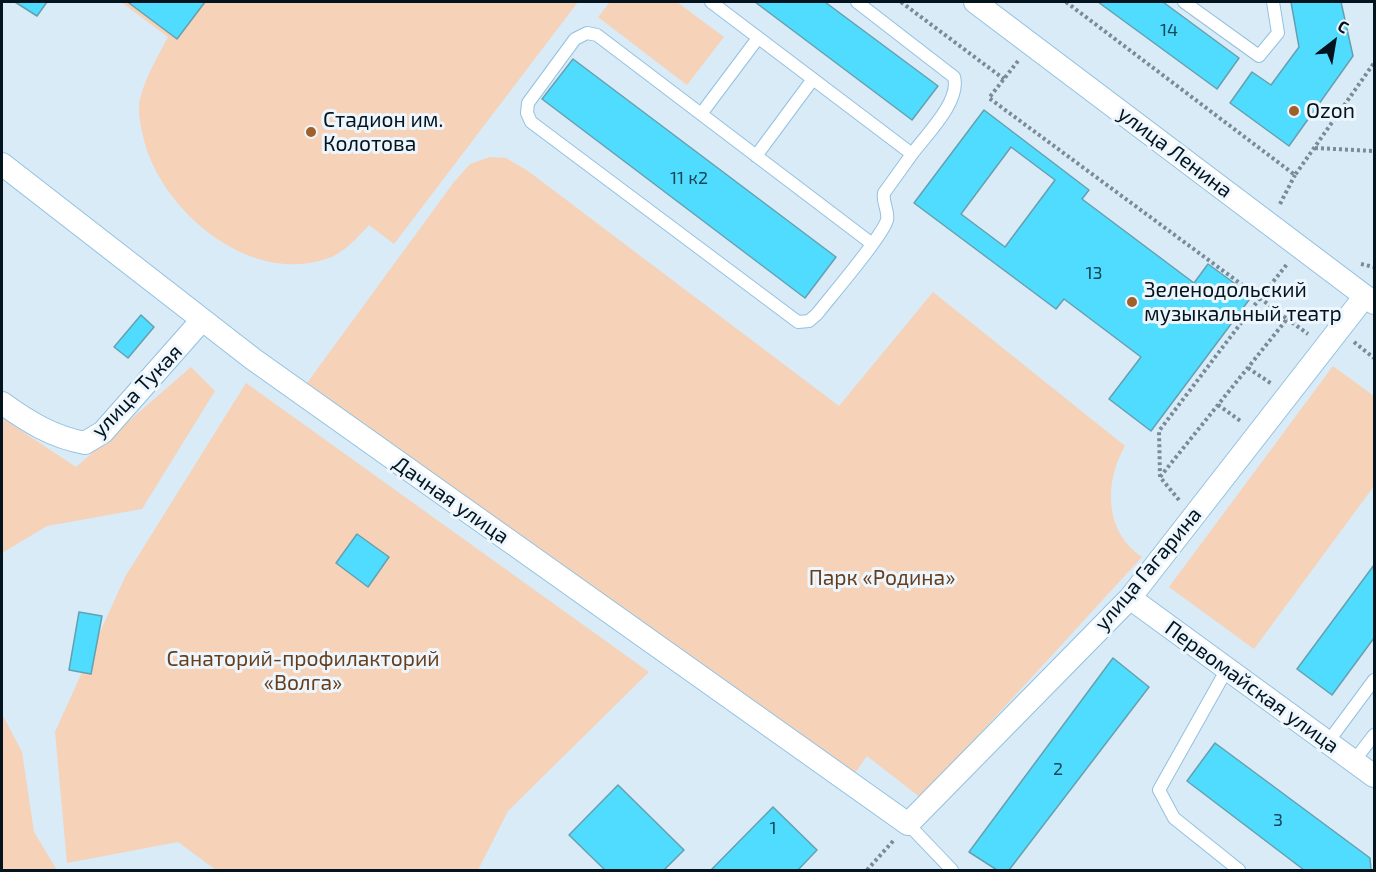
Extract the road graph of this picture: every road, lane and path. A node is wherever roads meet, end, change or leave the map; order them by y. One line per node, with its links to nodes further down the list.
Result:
1 (711, 2): 8 (lane)
2 (857, 2): 16 (lane)
3 (901, 2): 11 (path)
4 (975, 2): 9 (street, улица Ленина)
5 (1066, 2): 19 (path)
6 (1184, 2): 7 (lane)
7 (1273, 2)
8 (758, 38): 12 (lane); 13 (lane)
9 (1031, 43): 11 (path); 22 (street, улица Ленина)
10 (1374, 63): 14 (path)
11 (1004, 79): 25 (path)
12 (813, 80): 16 (lane); 17 (lane)
13 (701, 114): 17 (lane); 21 (lane)
14 (1314, 148): 15 (path); 19 (path)
15 (1374, 151)
16 (912, 154): 21 (lane)
17 (756, 156): 21 (lane)
18 (2, 164): 27 (street, Дачная улица)
19 (1295, 175): 20 (path)
20 (1289, 211)
21 (871, 243)
22 (1300, 247): 25 (path); 26 (street, улица Ленина)
23 (1352, 257): 24 (path)
24 (1374, 267)
25 (1260, 298): 29 (path); 31 (path)
26 (1370, 299): 30 (street, улица Гагарина)
27 (202, 320): 28 (street, улица Тукая); 40 (street, Дачная улица)
28 (2, 403)
29 (1218, 405): 30 (path); 31 (path)
30 (1258, 433): 32 (street, улица Гагарина)
31 (1160, 477): 32 (path)
32 (1193, 517): 33 (street, улица Гагарина)
33 (1130, 597): 34 (street, Первомайская улица); 40 (street, улица Гагарина)
34 (1227, 669): 37 (street, Первомайская улица); 43 (lane)
35 (1374, 680): 37 (lane)
36 (1374, 735): 38 (lane)
37 (1328, 742): 38 (street, Первомайская улица)
38 (1354, 761): 39 (street, Первомайская улица)
39 (1374, 777)
40 (908, 824): 41 (path); 42 (lane)
41 (867, 870)
42 (952, 870)
43 (1239, 870)

